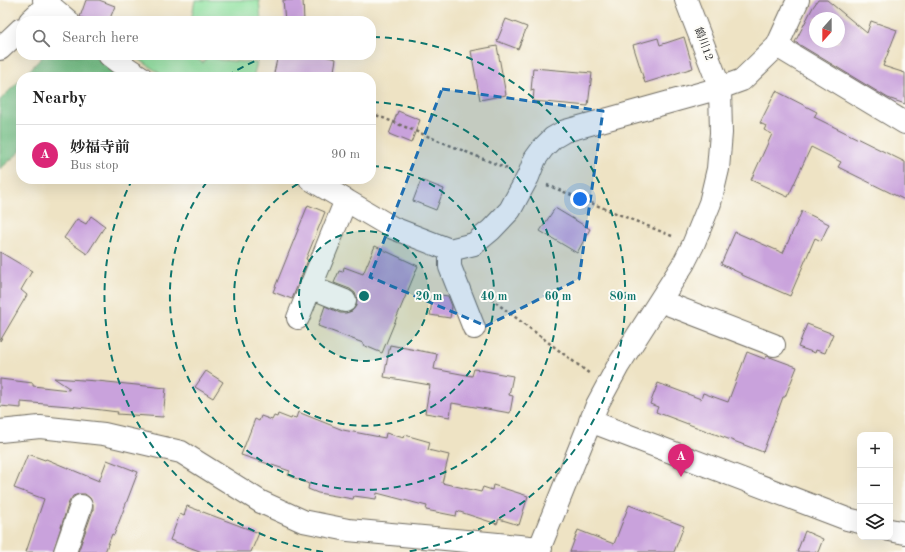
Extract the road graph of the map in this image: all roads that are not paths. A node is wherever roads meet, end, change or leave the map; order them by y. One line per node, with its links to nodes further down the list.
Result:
1 (686, 0): 11 (street, 鶴川12)
2 (798, 0): 7 (street)
3 (46, 2): 4 (street); 5 (street)
4 (34, 16)
5 (62, 16)
6 (16, 34): 8 (street)
7 (777, 46): 11 (street); 12 (street)
8 (0, 49)
9 (115, 60): 10 (street)
10 (133, 72)
11 (720, 88): 15 (street); 17 (street, 鶴川12)
12 (905, 123)
13 (319, 184): 14 (street)
14 (346, 200): 15 (street); 16 (street)
15 (450, 258): 20 (street)
16 (310, 287): 18 (street); 19 (street)
17 (660, 300): 21 (street); 22 (street, 鶴川12)
18 (345, 301)
19 (298, 318)
20 (474, 328)
21 (774, 345)
22 (590, 421): 25 (street); 28 (street, 鶴川12)
23 (0, 431): 28 (street)
24 (81, 506): 29 (street)
25 (857, 521)
26 (893, 531): 27 (street)
27 (905, 533)
28 (540, 550)
29 (65, 552)

